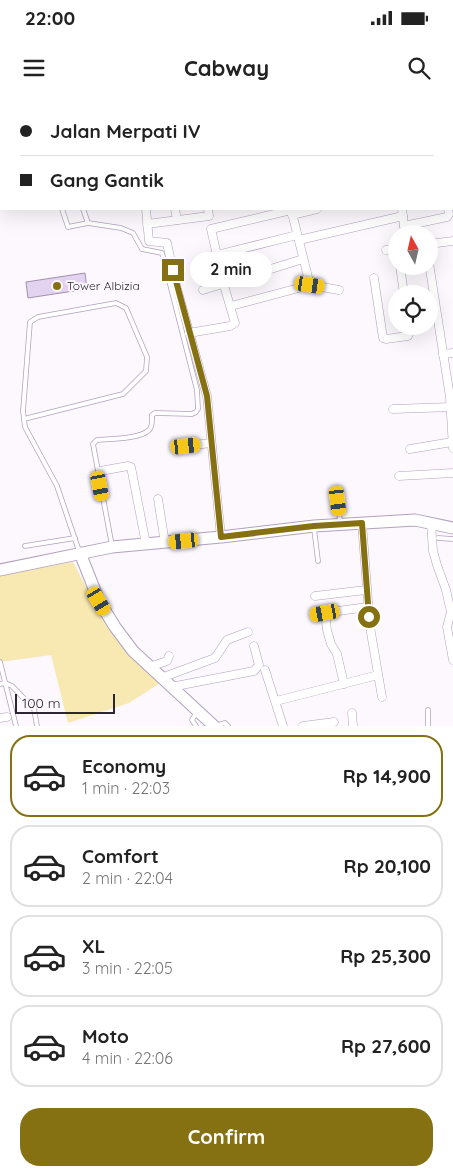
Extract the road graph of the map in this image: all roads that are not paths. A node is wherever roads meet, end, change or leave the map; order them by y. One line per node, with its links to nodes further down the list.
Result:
1 (62, 210): 11 (lane)
2 (83, 210): 11 (lane)
3 (146, 210): 12 (street)
4 (175, 210): 10 (street)
5 (208, 210): 10 (street)
6 (304, 210): 8 (street)
7 (448, 210): 14 (street)
8 (292, 211): 15 (street); 18 (street)
9 (402, 212): 13 (street); 15 (street)
10 (177, 220): 12 (street)
11 (88, 223): 56 (lane)
12 (147, 224): 27 (street)
13 (404, 225)
14 (421, 225)
15 (298, 238): 18 (street); 19 (street)
16 (453, 241): 17 (street)
17 (438, 243)
18 (217, 255): 22 (street)
19 (303, 259): 22 (street); 23 (street)
20 (431, 275): 30 (street)
21 (374, 278): 28 (street)
22 (223, 282): 24 (street); 26 (street)
23 (310, 285): 25 (street); 26 (street)
24 (203, 290)
25 (339, 290)
26 (230, 306): 27 (street)
27 (189, 333): 35 (street)
28 (408, 335)
29 (453, 352): 30 (street)
30 (443, 354): 31 (street)
31 (452, 397): 32 (street)
32 (451, 407): 33 (street); 36 (street)
33 (393, 409)
34 (24, 419): 34 (lane); 50 (lane)
35 (211, 443): 37 (street); 49 (street)
36 (452, 445): 38 (street)
37 (186, 446)
38 (410, 449)
39 (100, 472): 54 (street)
40 (453, 473): 41 (street)
41 (399, 476)
42 (337, 490): 46 (lane)
43 (158, 499): 53 (street)
44 (362, 523): 45 (main road); 46 (main road); 60 (street)
45 (431, 523): 48 (main road); 68 (street)
46 (340, 524): 47 (main road)
47 (314, 526): 49 (main road); 58 (lane)
48 (453, 528)
49 (221, 537): 53 (main road)
50 (75, 538): 55 (lane); 57 (lane)
51 (438, 538): 52 (lane)
52 (453, 539)
53 (165, 543): 54 (main road)
54 (146, 544): 56 (main road)
55 (25, 546)
56 (112, 547): 57 (main road)
57 (80, 553): 59 (main road); 70 (main road)
58 (318, 561)
59 (0, 570)
60 (366, 590): 61 (street); 62 (street)
61 (315, 596)
62 (368, 607): 63 (street); 72 (street)
63 (325, 613): 64 (street); 76 (street)
64 (315, 614)
65 (248, 632): 73 (street)
66 (254, 646): 77 (street)
67 (169, 656): 70 (street)
68 (453, 660)
69 (0, 662): 74 (lane)
70 (150, 667): 73 (main road)
71 (265, 670): 79 (street)
72 (378, 675): 76 (street); 78 (street)
73 (161, 678): 77 (main road)
74 (5, 683): 75 (lane); 84 (lane); 85 (lane)
75 (0, 684)
76 (344, 684): 79 (street)
77 (171, 687): 81 (main road)
78 (382, 697)
79 (276, 701): 89 (street)
80 (428, 710): 92 (lane)
81 (198, 712): 86 (lane); 87 (main road)
82 (352, 712): 91 (street)
83 (334, 722): 90 (street)
84 (16, 726)
85 (38, 726)
86 (196, 726)
87 (214, 726): 88 (lane)
88 (228, 726)
89 (283, 726)
90 (303, 726)
91 (353, 726)
92 (428, 726)

